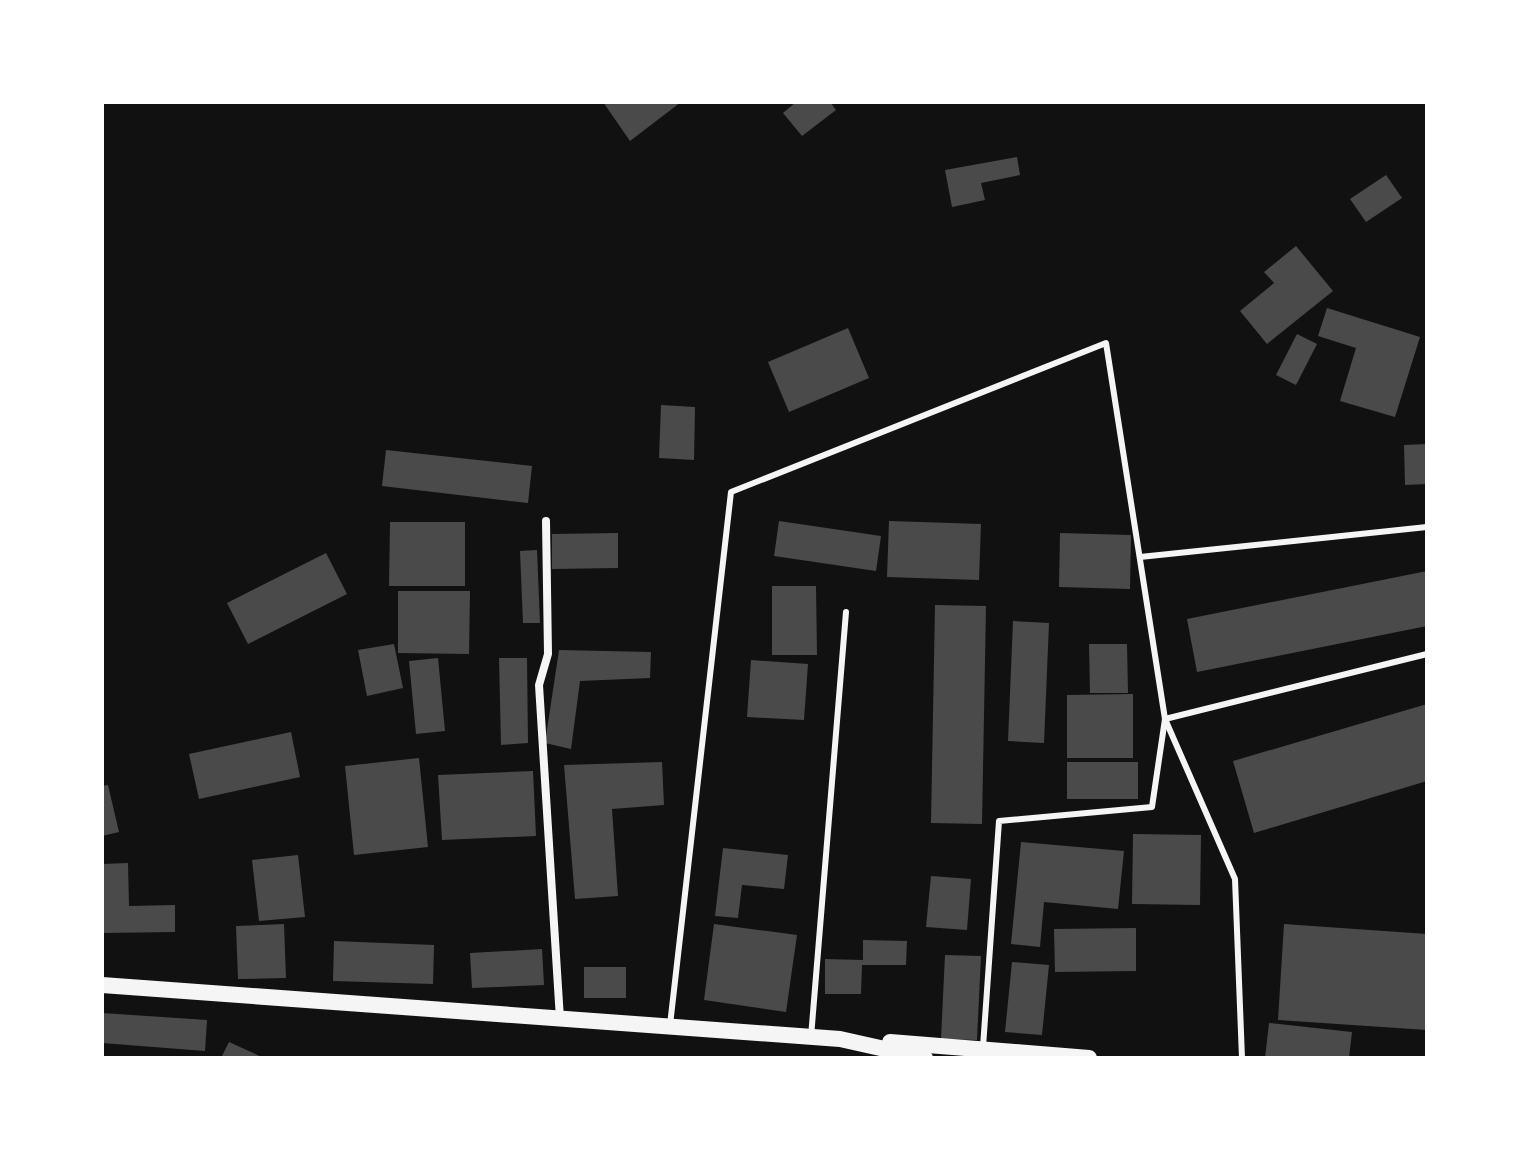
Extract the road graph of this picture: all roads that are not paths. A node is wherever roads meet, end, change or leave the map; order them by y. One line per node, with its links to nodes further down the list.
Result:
1 (546, 521): 8 (street)
2 (1427, 527): 3 (lane)
3 (1140, 557): 6 (lane); 9 (lane)
4 (846, 612): 10 (lane)
5 (1427, 654): 6 (lane)
6 (1165, 719): 12 (lane); 15 (lane)
7 (102, 985): 8 (main road)
8 (560, 1020): 9 (main road)
9 (669, 1028): 10 (main road)
10 (811, 1037): 11 (main road)
11 (840, 1039): 12 (main road); 13 (main road)
12 (983, 1047): 14 (main road)
13 (925, 1058)
14 (1089, 1058)
15 (1242, 1058)

